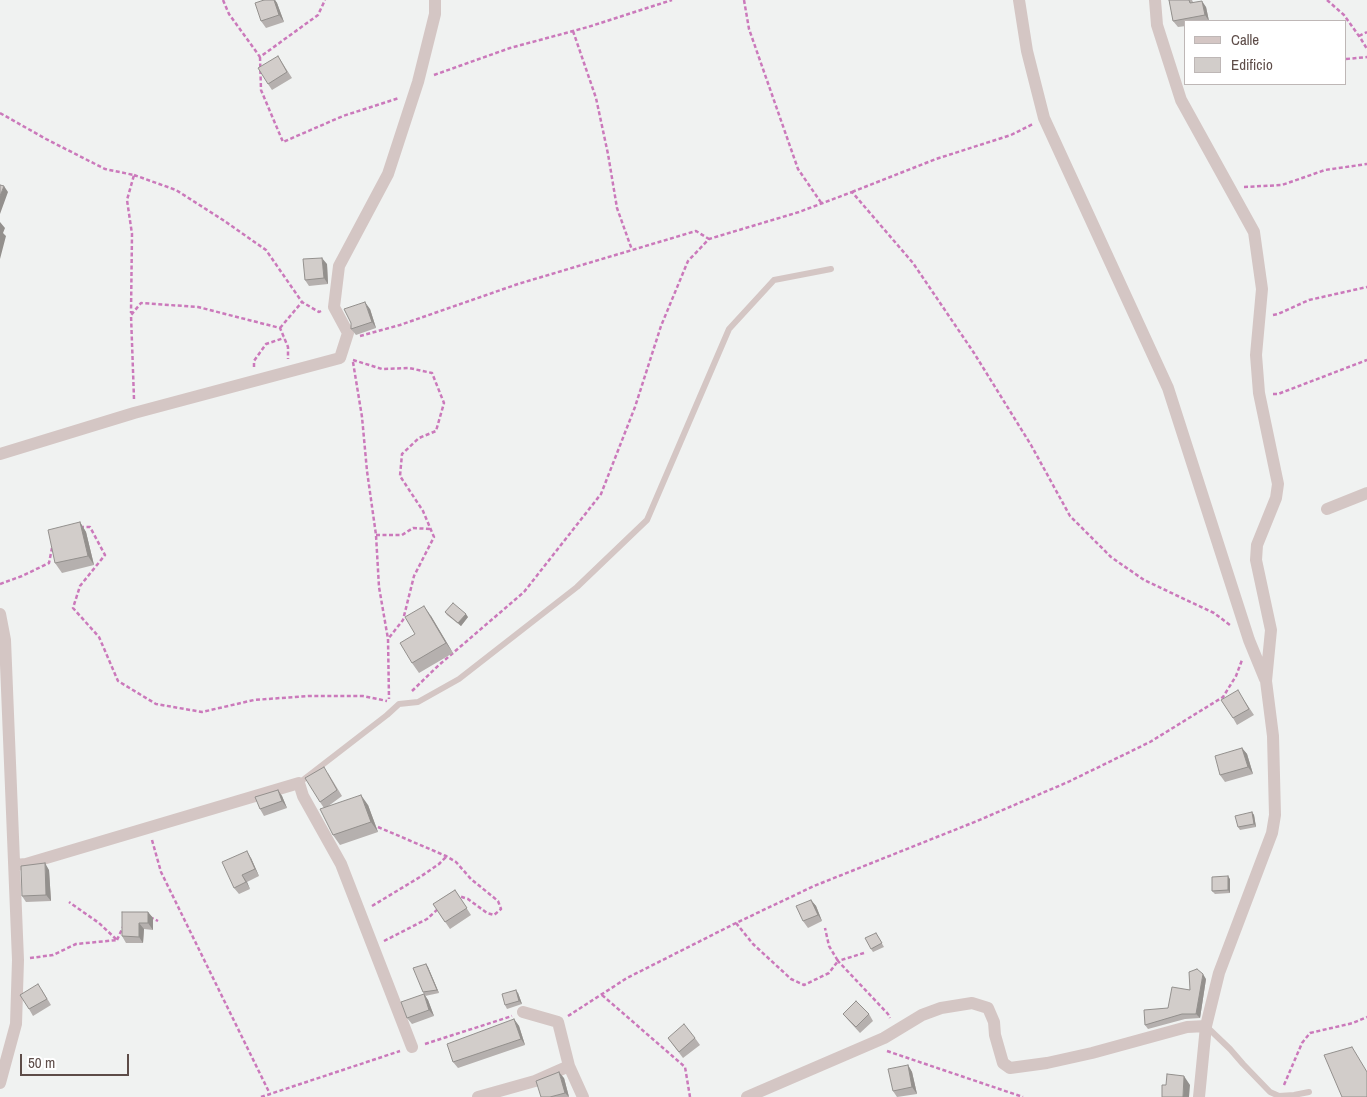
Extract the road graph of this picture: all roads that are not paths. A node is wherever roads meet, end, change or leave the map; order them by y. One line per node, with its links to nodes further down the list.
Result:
1 (435, 0): 5 (street)
2 (1019, 0): 9 (street)
3 (1155, 0): 9 (street)
4 (831, 269): 10 (lane)
5 (0, 454)
6 (1367, 493): 7 (street)
7 (1328, 509)
8 (0, 614): 11 (street)
9 (1266, 681): 13 (street)
10 (299, 783): 11 (street); 14 (street)
11 (15, 865): 16 (street)
12 (524, 1012): 15 (street)
13 (1206, 1026): 17 (lane); 20 (street); 21 (street)
14 (412, 1047)
15 (569, 1066): 18 (street); 19 (street)
16 (0, 1083)
17 (1309, 1092)
18 (478, 1097)
19 (583, 1097)
20 (747, 1097)
21 (1199, 1097)

